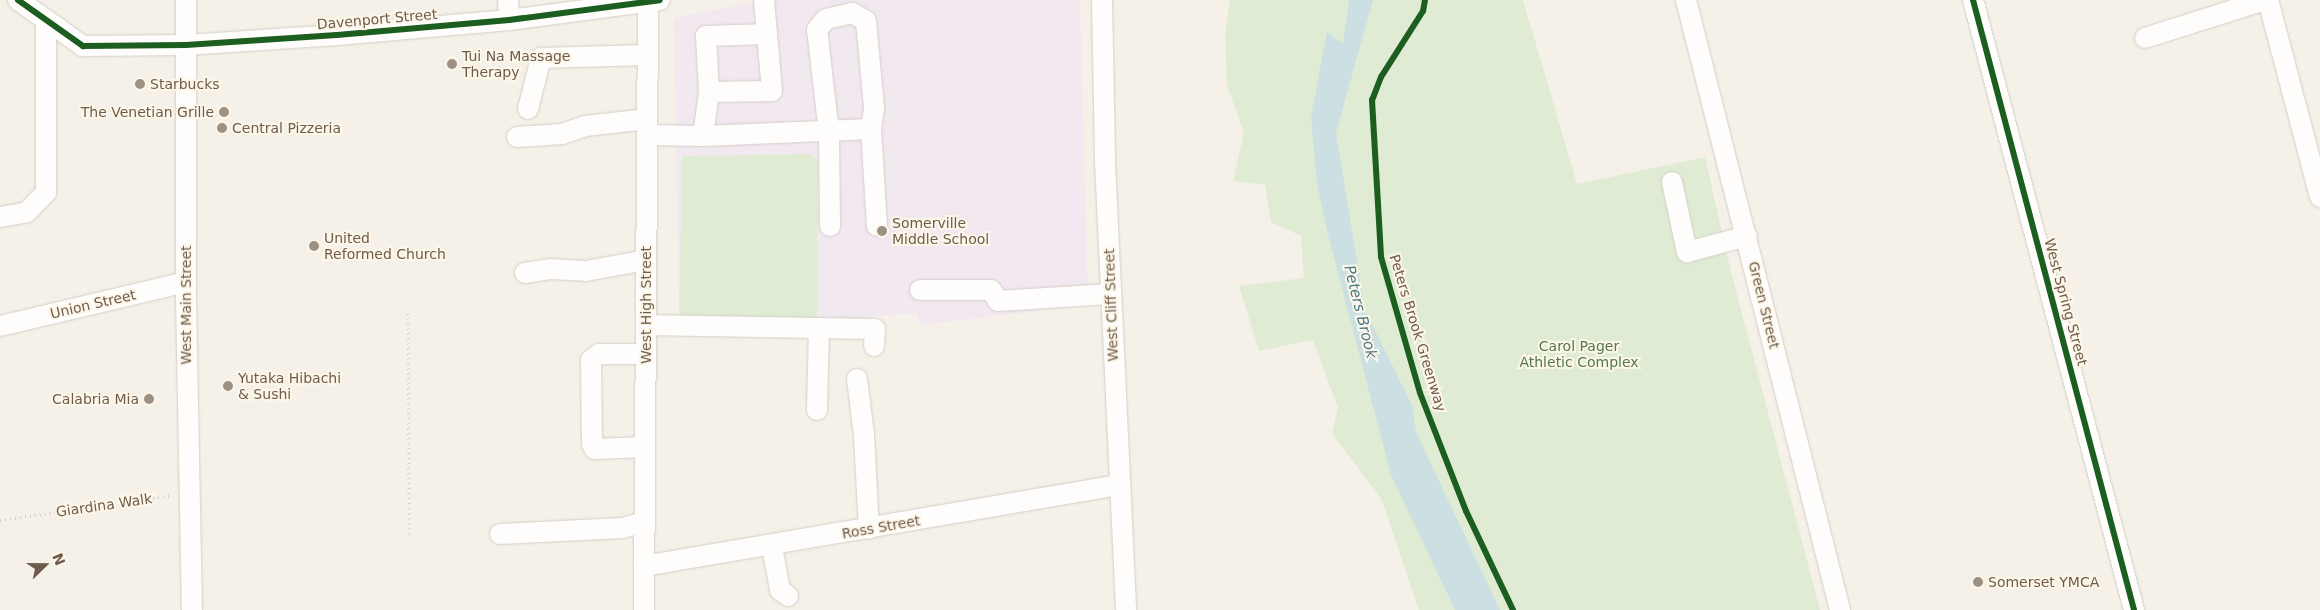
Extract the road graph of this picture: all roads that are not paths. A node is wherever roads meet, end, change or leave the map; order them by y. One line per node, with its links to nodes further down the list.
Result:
1 (18, 0): 10 (street, Davenport Street)
2 (186, 0): 14 (street, West Main Street)
3 (508, 0): 11 (street)
4 (764, 0): 12 (street)
5 (1102, 0): 33 (street, West Cliff Street)
6 (1686, 0): 28 (street, Green Street)
7 (1973, 0): 53 (street, West Spring Street)
8 (2267, 0): 13 (street); 24 (street)
9 (652, 1): 11 (street, Davenport Street); 15 (street, West High Street)
10 (46, 20): 14 (street, Davenport Street); 25 (street)
11 (508, 20): 14 (street, Davenport Street)
12 (767, 34): 16 (street); 16 (street)
13 (2145, 38)
14 (186, 45): 31 (street, West Main Street)
15 (648, 55): 17 (street); 18 (street, West High Street)
16 (709, 92): 21 (street)
17 (528, 109)
18 (647, 127): 21 (street); 22 (street); 29 (street, West High Street)
19 (870, 129): 20 (street); 20 (street); 27 (street)
20 (829, 133): 21 (street); 26 (street)
21 (703, 136)
22 (517, 138)
23 (1672, 182): 28 (street)
24 (2320, 197)
25 (0, 217)
26 (830, 226)
27 (877, 226)
28 (1747, 236): 52 (street, Green Street)
29 (646, 260): 30 (street); 34 (street, West High Street)
30 (525, 273)
31 (186, 282): 35 (street, Union Street); 49 (street, West Main Street)
32 (920, 290): 33 (street)
33 (1110, 294): 42 (street, West Cliff Street)
34 (646, 325): 36 (street); 38 (street, West High Street)
35 (0, 326)
36 (819, 328): 37 (street); 40 (street)
37 (874, 346)
38 (646, 354): 41 (street, West High Street); 41 (street)
39 (857, 379): 44 (street)
40 (817, 410)
41 (645, 447): 43 (street, West High Street)
42 (1118, 485): 44 (street, Ross Street); 51 (street, West Cliff Street)
43 (644, 522): 45 (street); 47 (street, West High Street)
44 (868, 529): 46 (street, Ross Street)
45 (500, 534)
46 (772, 546): 47 (street, Ross Street); 48 (street)
47 (644, 566): 50 (street, West High Street)
48 (788, 596)
49 (192, 610)
50 (644, 610)
51 (1126, 610)
52 (1840, 610)
53 (2134, 610)

